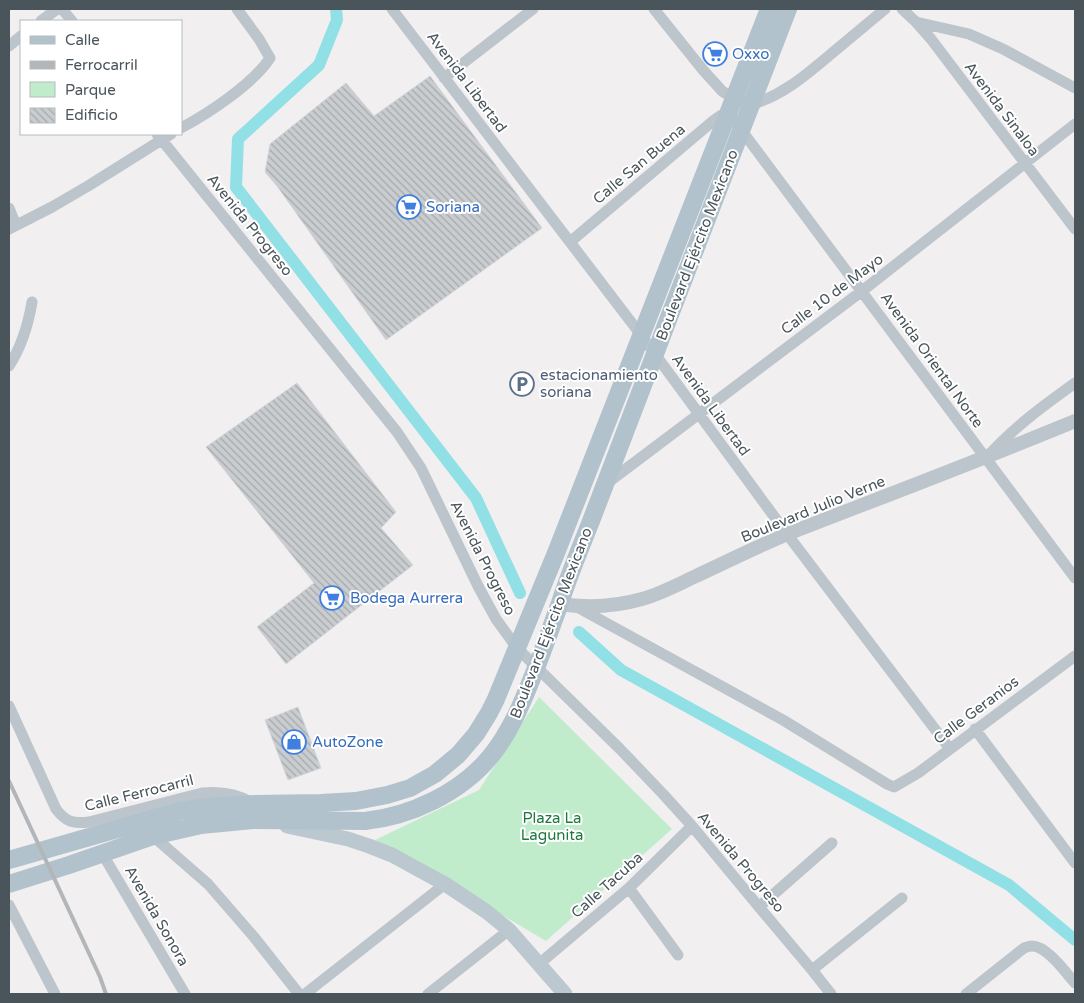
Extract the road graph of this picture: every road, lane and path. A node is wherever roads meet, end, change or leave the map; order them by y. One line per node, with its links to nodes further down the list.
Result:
1 (58, 9): 11 (street)
2 (62, 9): 12 (street)
3 (237, 9): 21 (street)
4 (392, 9): 16 (street, Avenida Libertad)
5 (533, 9): 16 (street)
6 (654, 9): 18 (street, Avenida Oriental Norte)
7 (769, 9): 18 (main road, Boulevard Ejército Mexicano)
8 (788, 9): 19 (main road, Boulevard Ejército Mexicano)
9 (885, 9): 19 (street)
10 (902, 9): 13 (street, Avenida Sinaloa)
11 (42, 20)
12 (71, 20)
13 (916, 22): 17 (street); 24 (street, Avenida Sinaloa)
14 (20, 37): 15 (street)
15 (9, 46)
16 (444, 78): 28 (street, Avenida Libertad)
17 (1075, 88)
18 (731, 105): 19 (street); 22 (street, Avenida Oriental Norte); 28 (street, Calle San Buena); 31 (main road, Boulevard Ejército Mexicano)
19 (750, 105): 22 (main road, Boulevard Ejército Mexicano)
20 (1075, 124): 24 (street, Calle 10 de Mayo)
21 (182, 127)
22 (742, 129): 29 (street, Avenida Oriental Norte); 32 (main road, Boulevard Ejército Mexicano)
23 (163, 136): 26 (street); 43 (street, Avenida Progreso)
24 (1024, 163): 27 (street, Avenida Sinaloa); 29 (street, Calle 10 de Mayo)
25 (9, 208): 26 (street)
26 (12, 227)
27 (1075, 229)
28 (570, 242): 31 (street, Avenida Libertad)
29 (862, 291): 35 (street, Calle 10 de Mayo); 37 (street, Avenida Oriental Norte)
30 (32, 302): 33 (street)
31 (641, 336): 32 (street, Avenida Libertad); 43 (main road, Boulevard Ejército Mexicano)
32 (655, 354): 35 (street, Avenida Libertad); 38 (main road, Boulevard Ejército Mexicano)
33 (9, 366)
34 (1075, 383): 37 (street)
35 (699, 413): 38 (street, Calle 10 de Mayo); 39 (street, Avenida Libertad)
36 (1075, 421): 37 (street, Boulevard Julio Verne)
37 (986, 458): 39 (street, Boulevard Julio Verne); 40 (street, Avenida Oriental Norte)
38 (604, 485): 42 (main road, Boulevard Ejército Mexicano)
39 (787, 534): 41 (street, Boulevard Julio Verne); 48 (street, Avenida Libertad)
40 (1075, 578)
41 (577, 607): 42 (street, Boulevard Julio Verne); 48 (street, Calle Geranios)
42 (558, 608): 45 (main road, Boulevard Ejército Mexicano)
43 (519, 644): 45 (street, Avenida Progreso); 49 (main road, Boulevard Ejército Mexicano)
44 (1075, 656): 47 (street, Calle Geranios)
45 (539, 661): 49 (main road, Boulevard Ejército Mexicano); 50 (street, Avenida Progreso)
46 (9, 706): 49 (street, Calle Ferrocarril)
47 (975, 729): 48 (street, Calle Geranios); 55 (street)
48 (950, 749)
49 (254, 812): 51 (main road, Boulevard Ejército Mexicano); 54 (main road, Boulevard Ejército Mexicano); 57 (main road)
50 (692, 826): 58 (street, Calle Tacuba); 61 (street, Avenida Progreso)
51 (153, 836): 53 (main road, Boulevard Ejército Mexicano); 69 (street)
52 (832, 843): 61 (street)
53 (102, 853): 56 (main road, Boulevard Ejército Mexicano); 68 (street, Avenida Sonora)
54 (9, 860)
55 (1075, 863)
56 (9, 884)
57 (445, 884): 62 (main road); 70 (street)
58 (629, 888): 63 (street); 64 (street, Calle Tacuba)
59 (902, 898): 65 (street)
60 (9, 905): 67 (street)
61 (759, 907): 65 (street, Avenida Progreso)
62 (509, 930): 64 (main road); 71 (street)
63 (678, 955)
64 (539, 964): 72 (main road)
65 (812, 970): 73 (street, Avenida Progreso)
66 (1075, 983): 74 (street)
67 (55, 994)
68 (185, 994)
69 (299, 994)
70 (305, 994)
71 (428, 994)
72 (565, 994)
73 (831, 994)
74 (966, 994)

